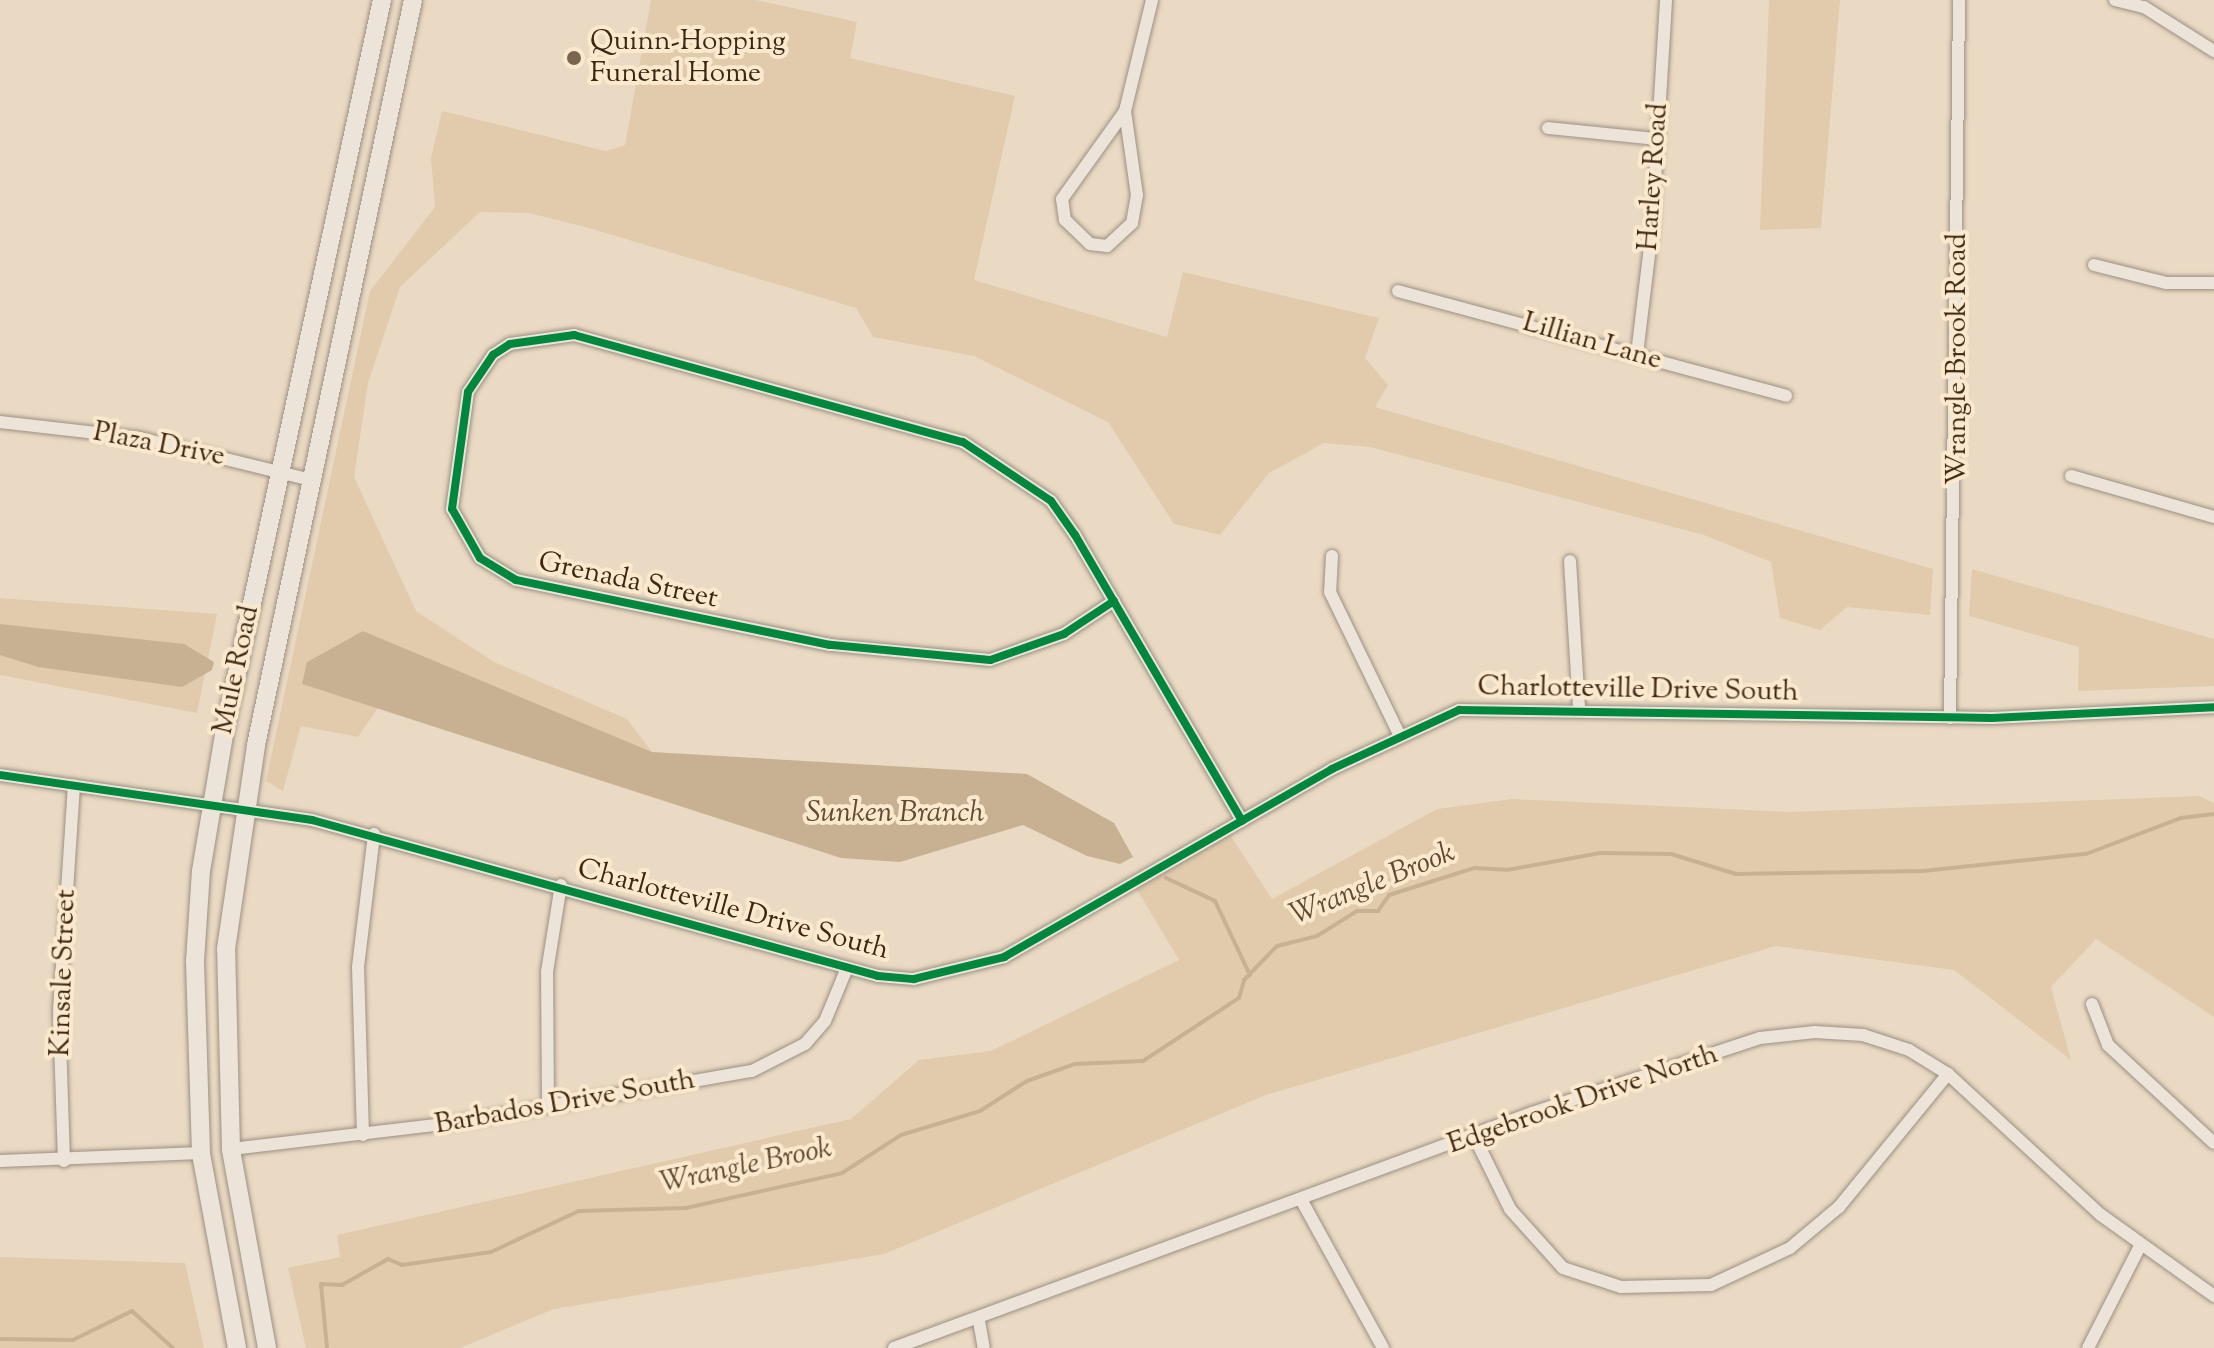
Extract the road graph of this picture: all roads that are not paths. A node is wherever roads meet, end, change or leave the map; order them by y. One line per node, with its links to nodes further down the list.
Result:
1 (1152, 0): 8 (street)
2 (1666, 0): 10 (street, Harley Road)
3 (1959, 0): 26 (street, Wrangle Brook Road)
4 (2115, 0): 7 (street)
5 (381, 2): 6 (main road); 17 (main road, Mule Road)
6 (412, 6): 19 (main road, Mule Road)
7 (2214, 51)
8 (1125, 111): 8 (street)
9 (1548, 128): 10 (street)
10 (1656, 139): 14 (street, Harley Road)
11 (2094, 265): 12 (street)
12 (2214, 283)
13 (1398, 291): 14 (street, Lillian Lane)
14 (1637, 354): 15 (street, Lillian Lane)
15 (1786, 396)
16 (0, 422): 17 (street, Plaza Drive)
17 (282, 474): 19 (street, Plaza Drive); 30 (main road, Mule Road)
18 (2071, 476): 20 (street)
19 (315, 481): 31 (main road, Mule Road)
20 (2214, 517)
21 (1332, 556): 27 (street)
22 (1570, 561): 25 (street)
23 (1114, 601): 23 (street, Grenada Street); 32 (street, Grenada Street)
24 (2214, 707): 26 (street, Charlotteville Drive South)
25 (1579, 709): 26 (street, Charlotteville Drive South); 27 (street, Charlotteville Drive South)
26 (1950, 718)
27 (1400, 736): 32 (street, Charlotteville Drive South)
28 (0, 775): 29 (street, Charlotteville Drive South)
29 (74, 785): 30 (street, Charlotteville Drive South); 45 (street, Kinsale Street)
30 (210, 801): 31 (street, Charlotteville Drive South); 43 (main road, Mule Road)
31 (246, 809): 33 (street, Charlotteville Drive South); 42 (main road, Mule Road)
32 (1242, 821): 35 (street, Charlotteville Drive South)
33 (374, 834): 34 (street, Charlotteville Drive South); 39 (street)
34 (561, 885): 35 (street, Charlotteville Drive South); 38 (street)
35 (847, 968): 38 (street, Barbados Drive South)
36 (2092, 1004): 41 (street)
37 (1948, 1074): 40 (street, Edgebrook Drive North); 40 (street); 47 (street, Edgebrook Drive North)
38 (548, 1106): 39 (street, Barbados Drive South)
39 (363, 1135): 42 (street, Barbados Drive South)
40 (1474, 1136): 46 (street, Edgebrook Drive North)
41 (2214, 1143)
42 (231, 1149): 51 (main road, Mule Road)
43 (201, 1153): 45 (street); 50 (main road, Mule Road)
44 (0, 1161): 45 (street)
45 (64, 1161)
46 (1303, 1203): 49 (street, Edgebrook Drive North); 54 (street)
47 (2140, 1246): 48 (street, Edgebrook Drive North); 55 (street)
48 (2214, 1296)
49 (979, 1321): 52 (street, Edgebrook Drive North); 53 (street)
50 (237, 1348)
51 (267, 1348)
52 (894, 1348)
53 (984, 1348)
54 (1383, 1348)
55 (2088, 1348)

